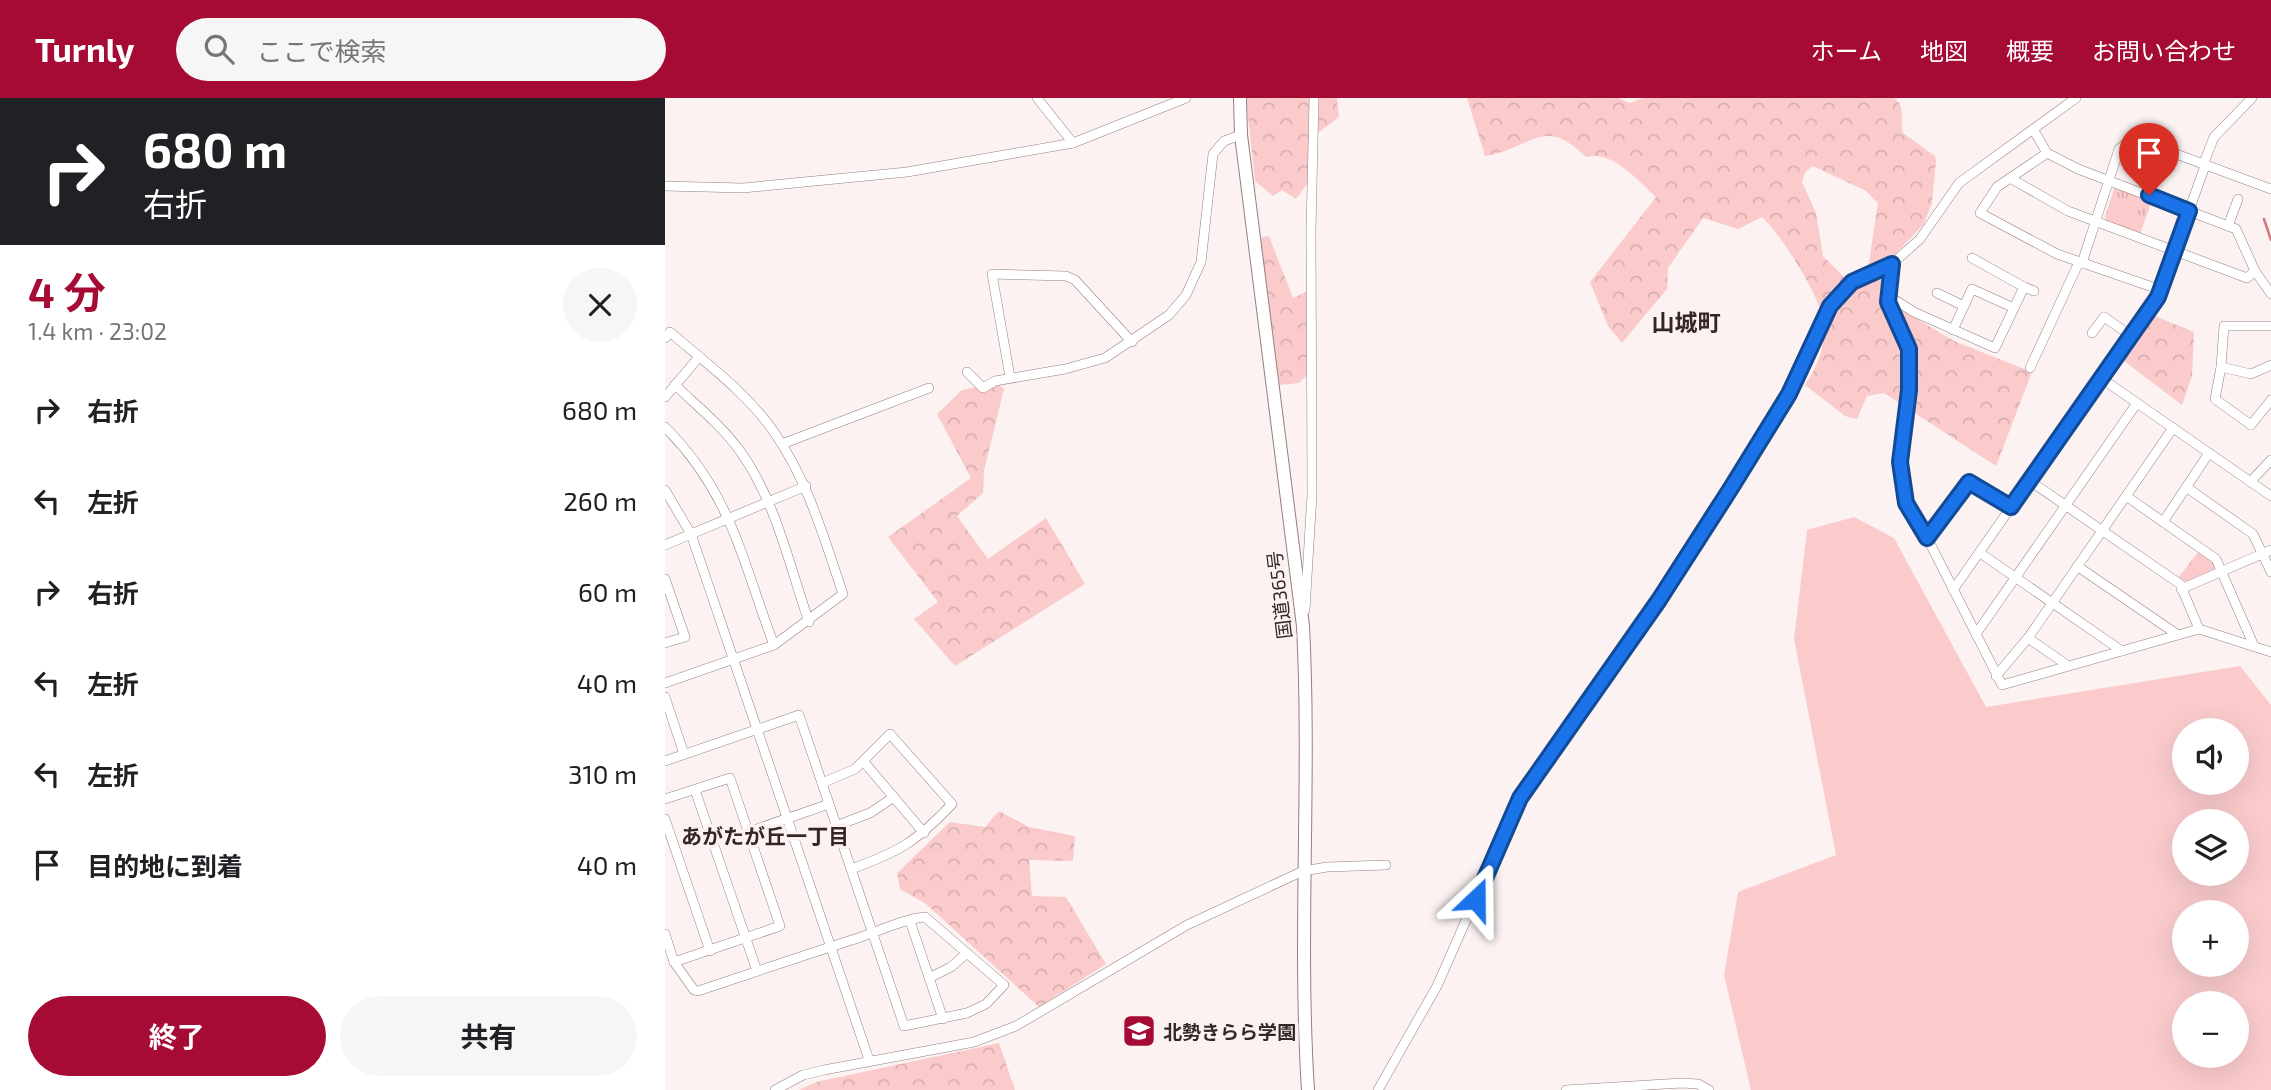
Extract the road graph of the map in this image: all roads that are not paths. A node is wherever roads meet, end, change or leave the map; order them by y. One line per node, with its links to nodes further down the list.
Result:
1 (1037, 98): 9 (street)
2 (1186, 98): 9 (street)
3 (1240, 98): 8 (highway, 国道365号)
4 (1314, 98): 83 (street)
5 (2076, 98): 7 (street)
6 (2252, 98): 11 (street)
7 (2033, 129): 10 (street); 23 (street)
8 (1241, 135): 38 (street); 83 (highway, 国道365号)
9 (1073, 143): 14 (street)
10 (2047, 153): 12 (street); 13 (street)
11 (2204, 165): 13 (street); 15 (street); 17 (street)
12 (2010, 178): 18 (street); 22 (street)
13 (2109, 180): 17 (street); 18 (street)
14 (665, 186)
15 (2271, 189)
16 (2238, 200): 19 (street)
17 (2189, 211): 19 (street); 20 (street)
18 (2096, 221): 20 (street); 22 (street)
19 (2228, 226): 24 (street)
20 (2175, 251): 24 (street); 26 (street)
21 (1972, 258): 25 (street)
22 (2080, 262): 26 (street); 41 (street)
23 (1892, 264): 30 (street); 129 (street)
24 (2255, 271): 29 (street)
25 (2024, 287): 27 (street); 32 (street)
26 (2161, 290): 37 (street)
27 (2034, 291)
28 (1937, 293): 31 (street)
29 (2271, 294)
30 (1887, 295): 34 (street); 70 (street)
31 (1964, 306): 32 (street); 34 (street)
32 (2014, 308): 34 (street)
33 (2271, 326): 42 (street)
34 (1953, 330)
35 (667, 332): 39 (street)
36 (2092, 333): 37 (street)
37 (2130, 335): 45 (street)
38 (1132, 342): 44 (street); 44 (street)
39 (699, 357): 46 (street); 53 (street)
40 (2271, 365): 42 (street)
41 (2030, 368)
42 (2221, 368): 49 (street)
43 (967, 372): 44 (street)
44 (1010, 377)
45 (2101, 378): 50 (street); 56 (street)
46 (675, 385): 48 (street); 63 (street)
47 (929, 388): 53 (street)
48 (665, 397)
49 (2271, 400)
50 (2137, 403): 52 (street); 64 (street)
51 (665, 427): 66 (street)
52 (2173, 428): 54 (street); 61 (street)
53 (782, 444): 58 (street)
54 (2209, 453): 57 (street); 59 (street)
55 (2271, 460): 57 (street)
56 (2030, 481): 64 (street); 65 (street)
57 (2250, 482): 62 (street)
58 (806, 486): 63 (street); 82 (street)
59 (2186, 487): 67 (street); 72 (street)
60 (665, 490): 69 (street)
61 (2126, 496): 67 (street); 68 (street)
62 (2271, 496)
63 (768, 502): 66 (street); 82 (street)
64 (2066, 505): 68 (street); 77 (street)
65 (2011, 507): 70 (street); 73 (street)
66 (729, 518): 69 (street); 89 (street)
67 (2163, 522): 75 (street)
68 (2102, 530): 74 (street); 79 (street)
69 (691, 534): 71 (street); 93 (street)
70 (1927, 538): 80 (street)
71 (665, 545)
72 (2267, 551): 75 (street); 76 (street)
73 (1980, 552): 77 (street); 80 (street)
74 (2077, 566): 81 (street); 86 (street)
75 (2222, 571): 79 (street); 90 (street)
76 (2271, 572)
77 (2016, 577): 81 (street); 85 (street)
78 (665, 579): 88 (street)
79 (2181, 589): 84 (street)
80 (1953, 590): 85 (street)
81 (2052, 602): 87 (street); 91 (street)
82 (809, 622): 89 (street)
83 (1303, 626): 114 (highway, 国道365号)
84 (2199, 629): 86 (street); 90 (street)
85 (1976, 634): 95 (street)
86 (2178, 635): 91 (street)
87 (2028, 638): 94 (street); 95 (street)
88 (665, 643)
89 (774, 646): 93 (street)
90 (2254, 646): 92 (street)
91 (2122, 651): 94 (street)
92 (2271, 652)
93 (734, 660): 96 (street); 98 (street)
94 (2067, 665): 95 (street)
95 (1996, 676)
96 (665, 683)
97 (665, 697): 99 (street)
98 (758, 728): 99 (street); 102 (street); 107 (street)
99 (684, 754): 100 (street)
100 (665, 761)
101 (864, 762): 102 (street); 104 (street); 111 (street)
102 (822, 783): 106 (street)
103 (695, 790): 105 (street); 110 (street); 118 (street)
104 (894, 797): 109 (street); 111 (street)
105 (665, 799)
106 (829, 804): 107 (street); 109 (street)
107 (788, 818): 110 (street); 119 (street)
108 (665, 819): 120 (street)
109 (836, 826): 113 (street)
110 (748, 832): 118 (street)
111 (924, 833): 113 (street)
112 (1386, 865): 114 (street)
113 (851, 869): 116 (street)
114 (1303, 871): 126 (street); 128 (highway, 国道365号)
115 (910, 920): 116 (street); 121 (street); 124 (street)
116 (872, 933): 119 (street); 125 (street)
117 (665, 934): 122 (street)
118 (745, 939): 120 (street); 123 (street)
119 (831, 946): 123 (street); 126 (street)
120 (710, 951): 122 (street)
121 (967, 953): 124 (street); 125 (street)
122 (674, 962): 123 (street)
123 (757, 971)
124 (929, 978): 125 (street)
125 (943, 1019)
126 (869, 1060): 127 (street)
127 (775, 1090)
128 (1308, 1090)
129 (1378, 1090)
130 (1566, 1090): 131 (street)
131 (1709, 1090)

